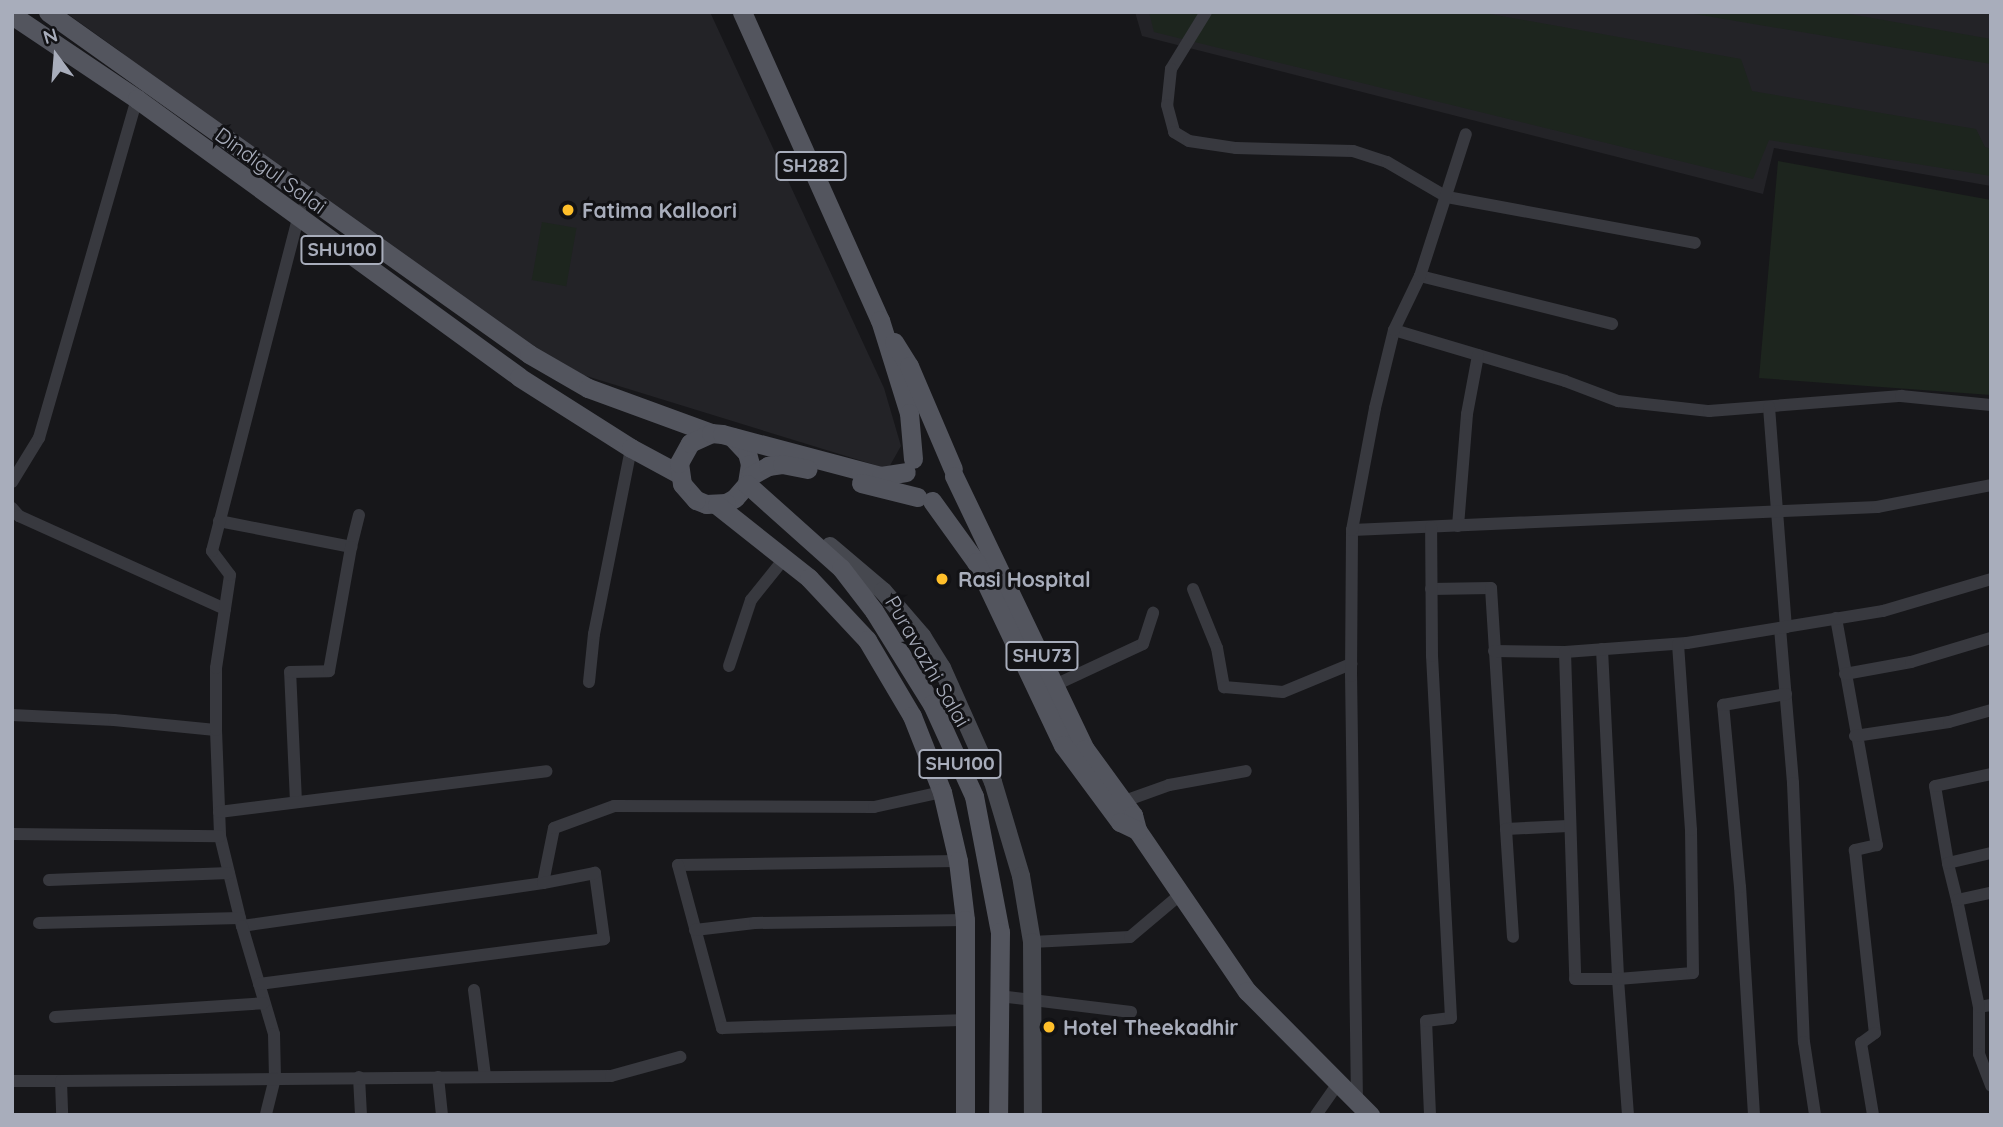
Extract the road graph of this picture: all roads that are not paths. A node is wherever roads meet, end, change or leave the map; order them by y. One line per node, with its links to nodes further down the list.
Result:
1 (48, 12): 7 (main road, Dindigul Salai / SHU100)
2 (742, 12): 12 (main road, SH282)
3 (1206, 12): 8 (street)
4 (12, 15): 5 (main road, Dindigul Salai / SHU100)
5 (137, 99): 9 (main road, Dindigul Salai / SHU100); 25 (street)
6 (1466, 134): 8 (street)
7 (303, 194): 9 (street); 18 (main road, Dindigul Salai / SHU100)
8 (1447, 197): 10 (street); 11 (street)
9 (298, 218): 20 (main road, Dindigul Salai / SHU100); 33 (street)
10 (1695, 243)
11 (1420, 276): 13 (street); 14 (street)
12 (880, 320): 21 (main road, SH282); 22 (main road, SH282)
13 (1612, 324)
14 (1394, 330): 15 (street); 36 (street)
15 (1478, 355): 17 (street); 34 (street)
16 (1991, 405): 17 (street)
17 (1769, 407): 30 (street)
18 (710, 433): 19 (main road, SHU100); 23 (main road)
19 (732, 437): 21 (main road); 24 (main road, SHU100)
20 (631, 448): 23 (main road, Dindigul Salai / SHU100); 54 (street)
21 (910, 466): 22 (main road); 27 (main road, SHU73)
22 (953, 472): 27 (main road); 55 (main road, SHU73)
23 (679, 474): 28 (main road, SHU100)
24 (748, 480): 27 (main road); 28 (main road); 32 (main road, Puravazhi Salai / SHU100)
25 (12, 482)
26 (1991, 485): 30 (street)
27 (925, 499): 66 (main road, SHU73)
28 (717, 505): 38 (main road, Puravazhi Salai / SHU100)
29 (12, 508): 42 (street)
30 (1778, 513): 34 (street); 45 (street)
31 (359, 515): 37 (street)
32 (785, 519): 86 (street); 90 (main road, Puravazhi Salai / SHU100)
33 (219, 521): 37 (street); 42 (street)
34 (1458, 526): 35 (street)
35 (1431, 527): 36 (street); 41 (street)
36 (1352, 530): 51 (street)
37 (351, 547): 65 (street)
38 (783, 560): 52 (street); 64 (main road, Puravazhi Salai / SHU100)
39 (1991, 579): 44 (street)
40 (1193, 589): 51 (street)
41 (1431, 589): 49 (street); 115 (street)
42 (225, 609): 59 (street)
43 (1153, 613): 55 (street)
44 (1836, 618): 45 (street); 53 (street)
45 (1783, 628): 47 (street); 56 (street)
46 (1991, 638): 53 (street)
47 (1678, 644): 48 (street); 87 (street)
48 (1602, 649): 50 (street); 87 (street)
49 (1494, 651): 50 (street); 69 (street)
50 (1565, 652): 68 (street)
51 (1351, 664): 106 (street)
52 (729, 666)
53 (1845, 674): 60 (street)
54 (589, 682)
55 (1055, 685): 66 (main road, SHU73)
56 (1786, 694): 117 (street); 118 (street)
57 (1991, 710): 60 (street)
58 (12, 715): 59 (street)
59 (216, 730): 67 (street)
60 (1855, 736): 119 (street)
61 (546, 771): 65 (street)
62 (1246, 771): 66 (street)
63 (1991, 774): 74 (street)
64 (942, 792): 73 (main road, Puravazhi Salai / SHU100); 77 (street)
65 (296, 802): 67 (street)
66 (1116, 804): 78 (main road, SHU73)
67 (219, 812): 71 (street)
68 (1568, 826): 69 (street); 87 (street)
69 (1506, 829): 85 (street)
70 (12, 834): 71 (street)
71 (220, 836): 75 (street)
72 (1991, 853): 74 (street)
73 (958, 861): 81 (main road, Puravazhi Salai / SHU100); 84 (street)
74 (1948, 863): 80 (street)
75 (229, 873): 76 (street); 82 (street)
76 (49, 880)
77 (543, 883): 82 (street); 88 (street)
78 (1182, 893): 86 (street); 104 (main road, SHU73)
79 (1991, 893): 80 (street)
80 (1957, 900): 93 (street)
81 (965, 920): 84 (street); 96 (main road, Puravazhi Salai / SHU100)
82 (241, 922): 83 (street); 88 (street)
83 (39, 923)
84 (695, 930): 96 (street)
85 (1513, 937)
86 (1032, 942): 91 (street)
87 (1618, 979): 116 (street)
88 (259, 984): 92 (street)
89 (474, 990): 98 (street)
90 (999, 996): 91 (street); 112 (main road, Puravazhi Salai / SHU100)
91 (1033, 1000): 94 (street); 113 (street)
92 (264, 1003): 95 (street); 101 (street)
93 (1985, 1006): 105 (street)
94 (1131, 1012)
95 (55, 1017)
96 (967, 1020): 111 (main road, Puravazhi Salai / SHU100)
97 (680, 1057): 98 (street)
98 (485, 1076): 100 (street)
99 (359, 1077): 100 (street); 101 (street); 109 (street)
100 (438, 1077): 110 (street)
101 (275, 1078): 103 (street); 108 (street)
102 (12, 1081): 103 (street)
103 (61, 1082): 107 (street)
104 (1339, 1082): 106 (main road, SHU73); 114 (street)
105 (1991, 1086)
106 (1364, 1109)
107 (62, 1115)
108 (266, 1115)
109 (361, 1115)
110 (442, 1115)
111 (965, 1115)
112 (998, 1115)
113 (1033, 1115)
114 (1316, 1115)
115 (1430, 1115)
116 (1628, 1115)
117 (1754, 1115)
118 (1815, 1115)
119 (1872, 1115)

